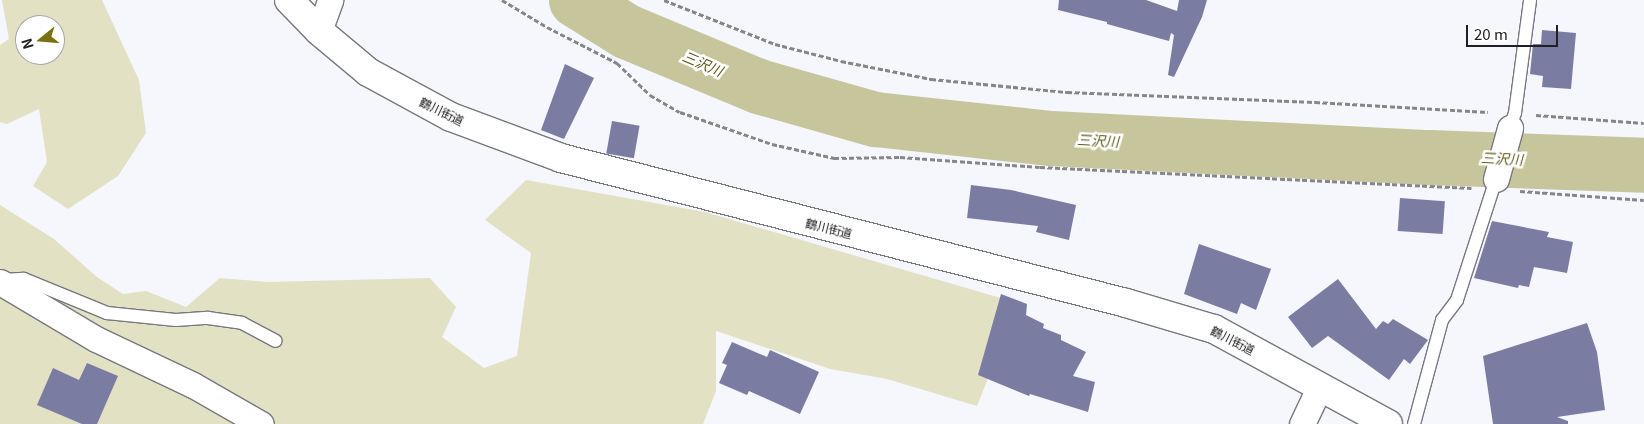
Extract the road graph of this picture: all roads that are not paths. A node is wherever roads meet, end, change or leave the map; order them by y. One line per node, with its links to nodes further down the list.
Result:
1 (288, 0): 4 (main road, 鶴川街道)
2 (330, 0): 4 (street)
3 (1530, 0): 5 (lane)
4 (319, 31): 9 (main road, 鶴川街道)
5 (1512, 121): 6 (street)
6 (1495, 184): 13 (lane)
7 (0, 281): 8 (lane); 10 (street)
8 (276, 341)
9 (1320, 386): 11 (street); 12 (main road, 鶴川街道)
10 (261, 424)
11 (1302, 424)
12 (1388, 424)
13 (1414, 424)

